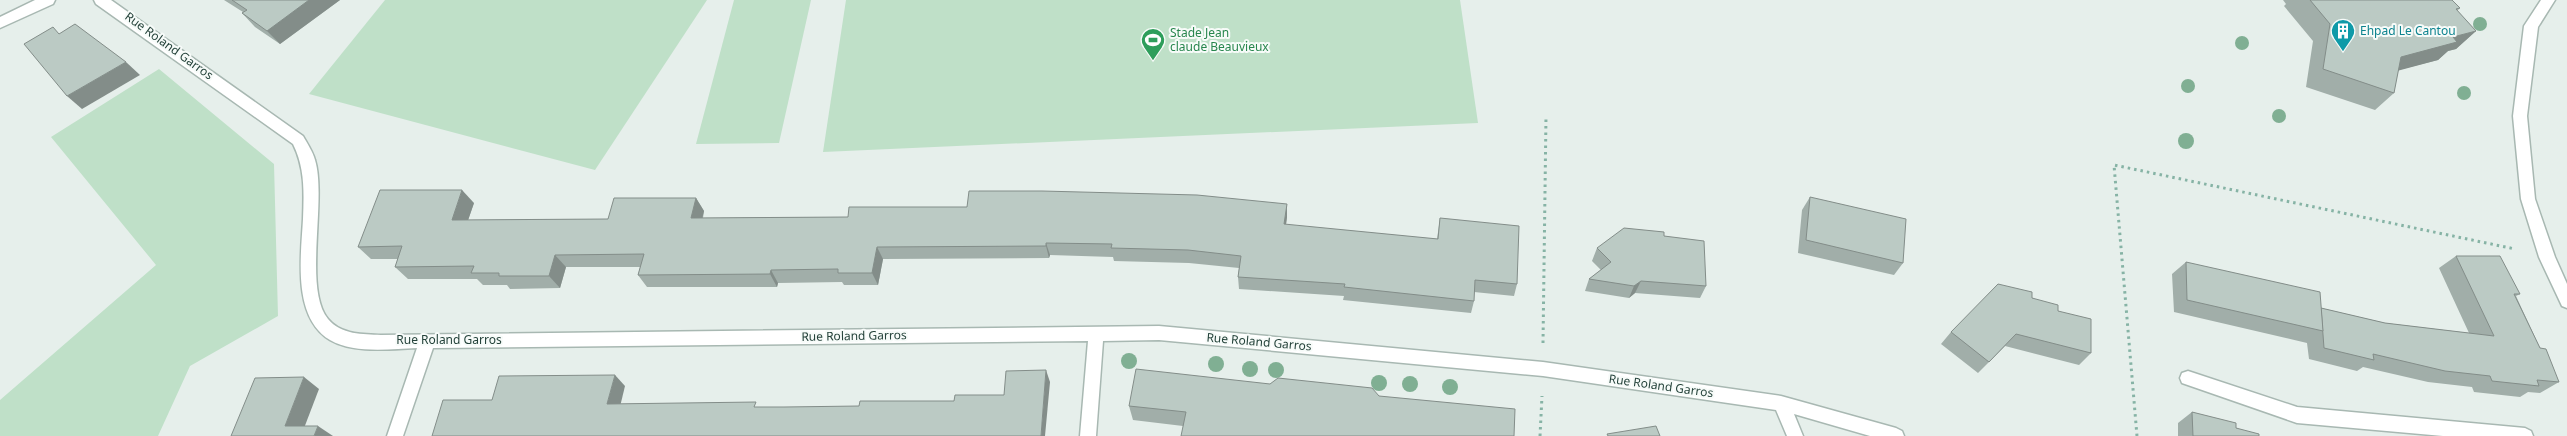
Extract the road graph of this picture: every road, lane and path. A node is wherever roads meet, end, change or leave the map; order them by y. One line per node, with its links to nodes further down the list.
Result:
1 (48, 0): 4 (street)
2 (102, 0): 9 (street, Rue Roland Garros)
3 (2548, 0): 6 (street)
4 (0, 23)
5 (1546, 116): 10 (path)
6 (2547, 257): 7 (street); 18 (path)
7 (2567, 301)
8 (1096, 334): 9 (street, Rue Roland Garros); 10 (street, Rue Roland Garros); 14 (street)
9 (428, 341): 13 (street)
10 (1543, 368): 12 (street, Rue Roland Garros); 15 (path)
11 (2188, 378): 19 (street)
12 (1781, 403): 16 (street); 17 (street, Rue Roland Garros)
13 (395, 436)
14 (1088, 436)
15 (1540, 436)
16 (1795, 436)
17 (1896, 436)
18 (2137, 436)
19 (2525, 436)

